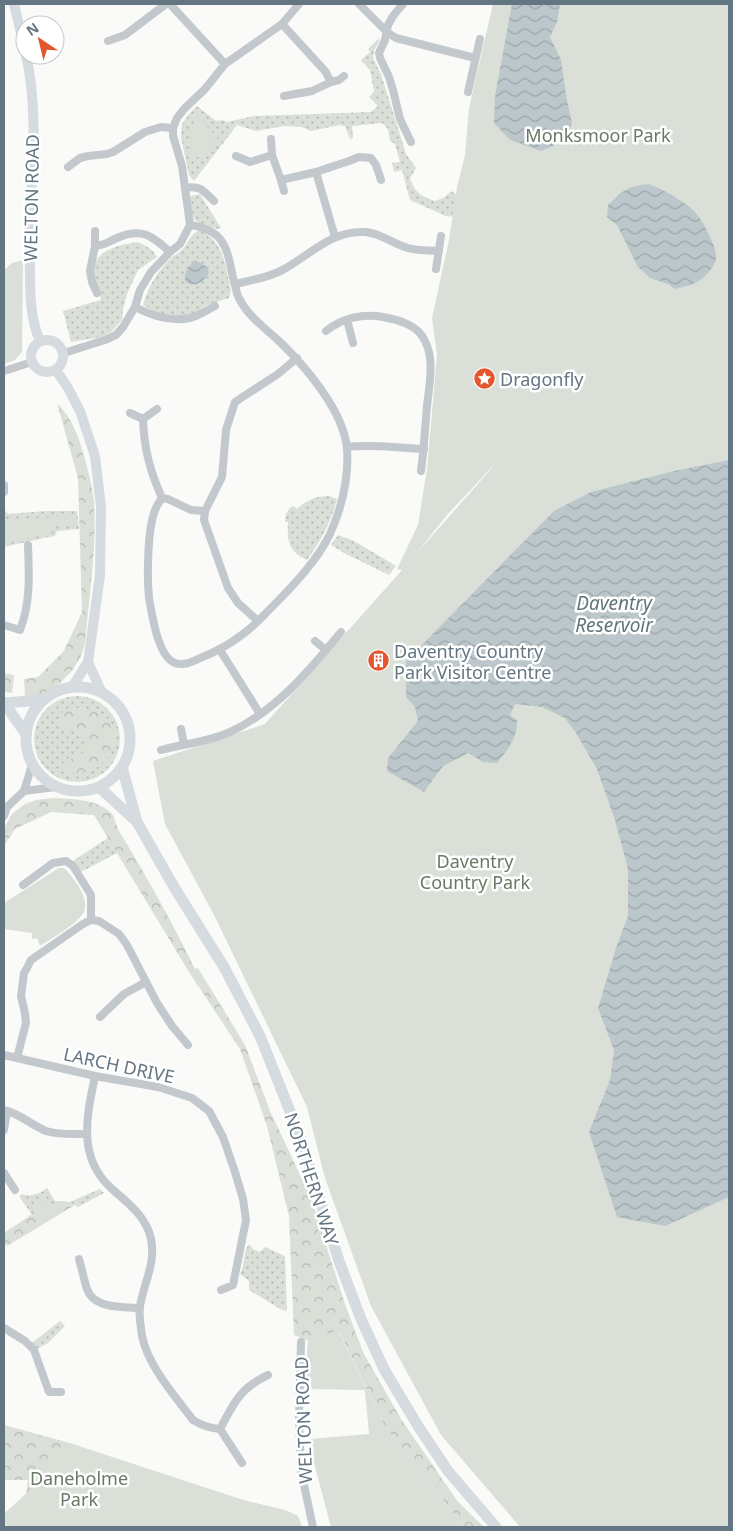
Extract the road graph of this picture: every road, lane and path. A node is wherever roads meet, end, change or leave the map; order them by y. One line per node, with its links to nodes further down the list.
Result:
1 (168, 4): 8 (street); 10 (street)
2 (299, 4): 5 (street)
3 (359, 4): 6 (street)
4 (403, 4): 6 (street)
5 (282, 24): 10 (street); 13 (street)
6 (387, 32): 9 (street); 18 (street)
7 (480, 39): 9 (street)
8 (108, 41)
9 (475, 58): 14 (street)
10 (226, 64): 16 (street)
11 (28, 65): 42 (street, WELTON ROAD)
12 (344, 76): 13 (street)
13 (331, 82): 15 (street)
14 (468, 92)
15 (284, 96)
16 (173, 128): 21 (street); 25 (street)
17 (271, 139): 19 (street)
18 (411, 142)
19 (272, 155): 20 (street); 23 (street)
20 (236, 156)
21 (68, 167)
22 (316, 172): 23 (street); 24 (street); 31 (street)
23 (281, 180): 26 (street)
24 (381, 180)
25 (185, 188): 27 (street); 28 (street)
26 (284, 191)
27 (214, 201)
28 (190, 225): 34 (street); 36 (street)
29 (95, 231): 32 (street)
30 (441, 236): 33 (street)
31 (335, 237): 33 (street); 36 (street)
32 (95, 246): 34 (street); 37 (street)
33 (439, 251): 35 (street)
34 (170, 252): 39 (street)
35 (436, 270)
36 (235, 284): 45 (street)
37 (97, 293)
38 (215, 306): 39 (street)
39 (135, 308): 44 (street)
40 (347, 320): 41 (street); 43 (street); 53 (street)
41 (326, 331)
42 (40, 341): 44 (street); 46 (street)
43 (352, 342)
44 (64, 353): 47 (street)
45 (297, 358): 52 (street); 58 (street)
46 (32, 362): 47 (street); 48 (street)
47 (56, 370): 66 (street)
48 (4, 371)
49 (157, 409): 51 (street)
50 (130, 413): 51 (street)
51 (143, 419): 57 (street)
52 (347, 447): 53 (street); 60 (street)
53 (424, 449): 54 (street)
54 (421, 471)
55 (4, 485): 56 (street)
56 (4, 492)
57 (162, 498): 58 (street); 64 (street)
58 (205, 511): 60 (street)
59 (28, 545): 61 (street)
60 (258, 621): 64 (street)
61 (4, 625)
62 (341, 632): 65 (street)
63 (315, 641): 65 (street)
64 (220, 650): 71 (street)
65 (326, 650): 71 (street)
66 (88, 662): 67 (street); 68 (street)
67 (72, 687): 68 (main road); 69 (main road)
68 (102, 693): 77 (main road)
69 (43, 700): 70 (main road); 73 (main road)
70 (4, 703): 73 (main road)
71 (260, 714): 74 (street)
72 (180, 729): 74 (street)
73 (26, 734): 76 (main road)
74 (184, 744): 75 (street)
75 (161, 750)
76 (32, 765): 78 (main road); 80 (street)
77 (122, 767): 79 (main road); 82 (main road)
78 (56, 787): 79 (main road); 80 (street)
79 (99, 787): 82 (main road)
80 (24, 791): 81 (street)
81 (4, 816)
82 (138, 822): 106 (main road, NORTHERN WAY)
83 (23, 885): 84 (street)
84 (91, 920): 85 (street); 89 (street)
85 (146, 982): 86 (street); 87 (street)
86 (100, 1017)
87 (188, 1045)
88 (4, 1055): 89 (street, LARCH DRIVE)
89 (17, 1058): 90 (street, LARCH DRIVE)
90 (95, 1076): 93 (street); 97 (street, LARCH DRIVE)
91 (5, 1110): 92 (street); 93 (street)
92 (4, 1130)
93 (86, 1134): 98 (street)
94 (4, 1173): 95 (street)
95 (15, 1190)
96 (79, 1259): 98 (street)
97 (221, 1290)
98 (140, 1308): 103 (street)
99 (4, 1328): 102 (street)
100 (301, 1342): 105 (street, WELTON ROAD)
101 (268, 1375): 103 (street)
102 (61, 1392)
103 (220, 1429): 104 (street)
104 (242, 1464)
105 (313, 1527)
106 (496, 1527)

